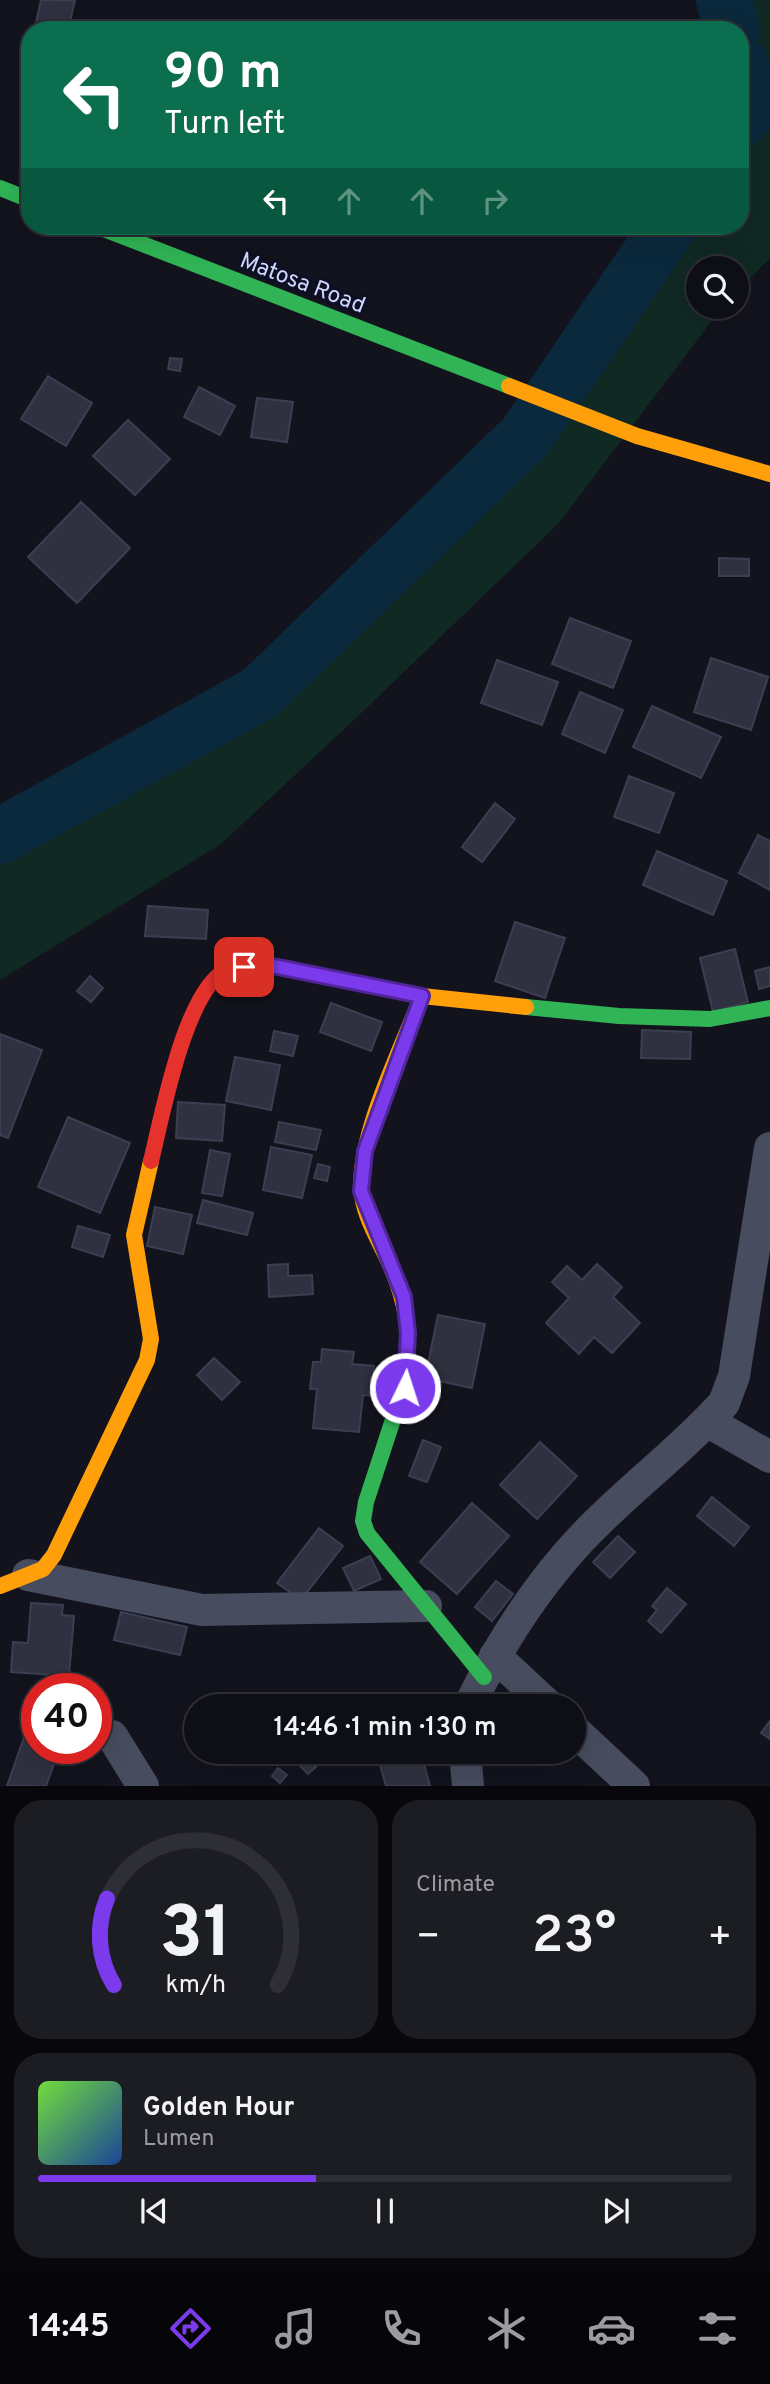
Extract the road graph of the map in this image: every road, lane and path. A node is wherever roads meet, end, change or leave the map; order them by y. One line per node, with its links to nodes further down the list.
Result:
1 (0, 188): 2 (street)
2 (21, 196)
3 (119, 235): 4 (street, Matosa Road)
4 (770, 474)
5 (422, 996): 6 (street); 10 (street); 11 (street)
6 (770, 1008)
7 (770, 1148): 8 (street)
8 (707, 1422): 9 (street); 12 (street)
9 (770, 1457)
10 (14, 1581): 11 (street)
11 (426, 1606): 12 (street)
12 (489, 1666): 13 (street); 14 (street)
13 (475, 1694)
14 (531, 1694)
15 (112, 1736): 18 (street)
16 (586, 1741): 20 (street)
17 (466, 1764): 19 (street)
18 (143, 1786)
19 (468, 1786)
20 (634, 1786)

